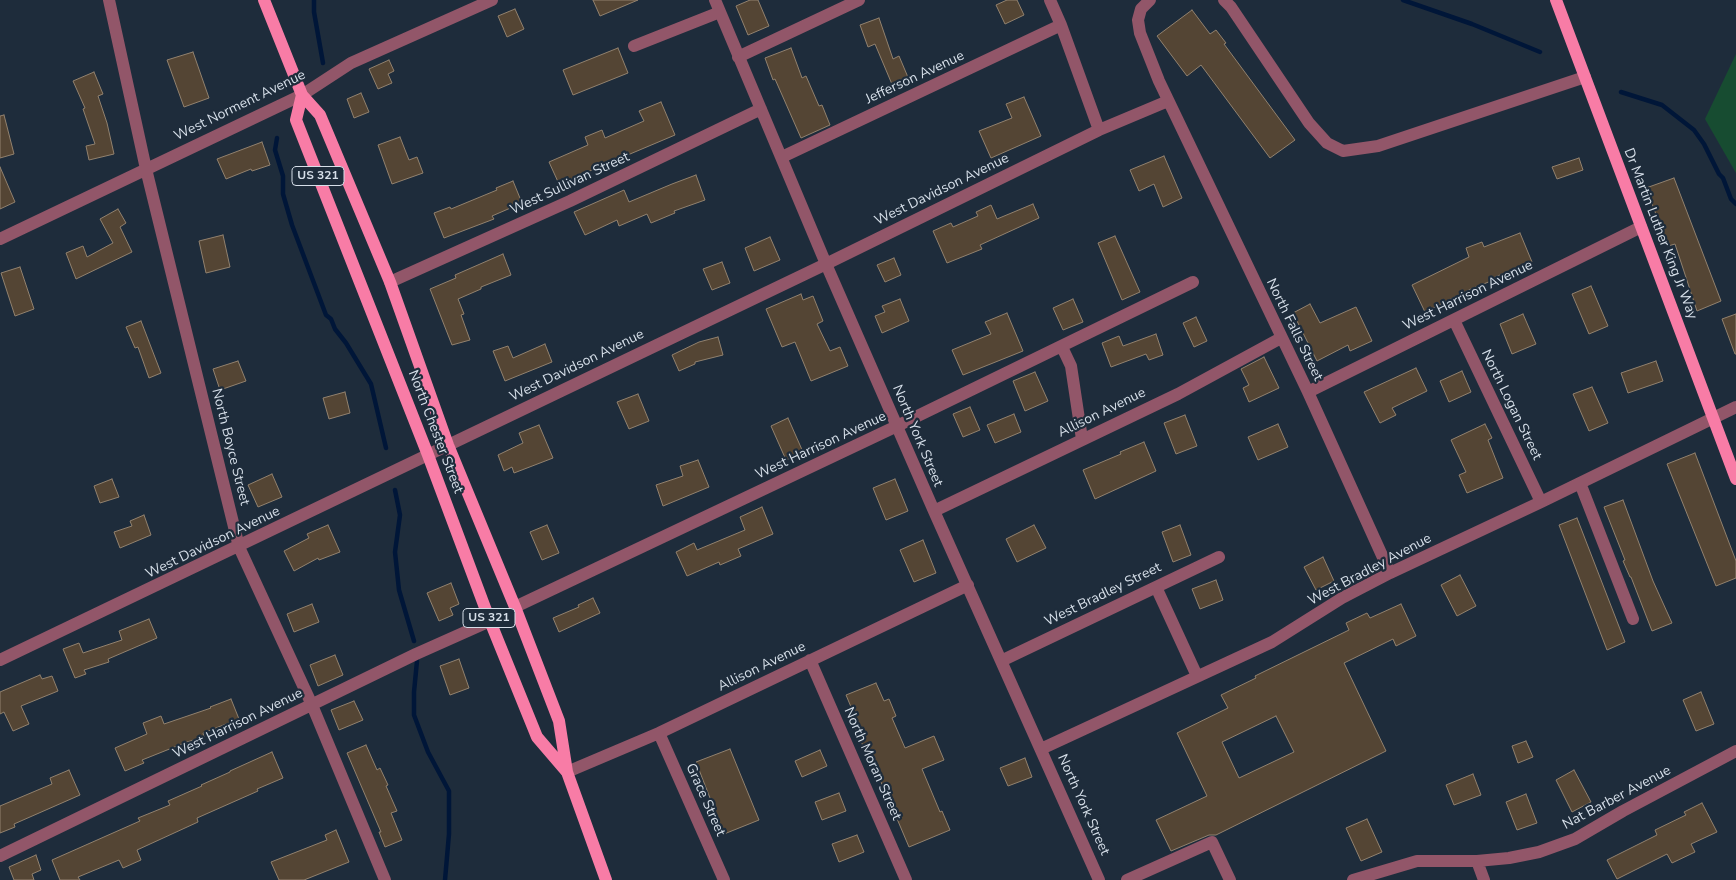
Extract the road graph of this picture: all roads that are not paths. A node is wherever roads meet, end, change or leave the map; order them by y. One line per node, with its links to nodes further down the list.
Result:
1 (109, 0): 19 (street, North Boyce Street)
2 (264, 0): 14 (main road, North Chester Street / US 321)
3 (492, 0): 14 (street, West Norment Avenue)
4 (859, 0): 12 (street)
5 (1050, 0): 10 (street)
6 (1150, 0): 15 (street, North Falls Street)
7 (1224, 0): 13 (street)
8 (1556, 0): 13 (main road, Dr Martin Luther King Jr Way)
9 (717, 6): 11 (street); 12 (street, North York Street)
10 (1061, 25): 17 (street); 18 (street, Jefferson Avenue)
11 (634, 46)
12 (738, 57): 16 (street, North York Street)
13 (1585, 77): 20 (main road, Dr Martin Luther King Jr Way)
14 (302, 95): 19 (street, West Norment Avenue); 23 (main road, North Chester Street / US 321); 34 (main road, North Chester Street / US 321)
15 (1168, 101): 17 (street, West Davidson Avenue); 26 (street, North Falls Street)
16 (761, 109): 18 (street, North York Street); 23 (street, West Sullivan Street)
17 (1098, 130): 22 (street, West Davidson Avenue)
18 (782, 157): 22 (street, North York Street)
19 (146, 169): 21 (street, West Norment Avenue); 39 (street, North Boyce Street)
20 (1641, 227): 25 (street, West Harrison Avenue); 30 (main road, Dr Martin Luther King Jr Way)
21 (0, 239)
22 (826, 264): 31 (street, North York Street); 33 (street, West Davidson Avenue)
23 (390, 282): 33 (main road, North Chester Street / US 321)
24 (1193, 282): 27 (street, West Harrison Avenue)
25 (1454, 320): 28 (street, West Harrison Avenue); 37 (street, North Logan Street)
26 (1281, 338): 28 (street, North Falls Street); 32 (street, Allison Avenue)
27 (1062, 347): 31 (street, West Harrison Avenue); 32 (street)
28 (1308, 392): 41 (street, North Falls Street)
29 (1736, 407): 30 (street, West Bradley Avenue)
30 (1712, 418): 35 (main road, Dr Martin Luther King Jr Way); 36 (street, West Bradley Avenue)
31 (898, 426): 38 (street, North York Street); 44 (street, West Harrison Avenue)
32 (1082, 439): 38 (street, Allison Avenue)
33 (448, 445): 34 (street, West Davidson Avenue); 44 (main road, North Chester Street / US 321)
34 (428, 454): 39 (street, West Davidson Avenue); 46 (main road, North Chester Street / US 321)
35 (1736, 479)
36 (1580, 483): 37 (street, West Bradley Avenue); 45 (street)
37 (1541, 502): 41 (street, West Bradley Avenue)
38 (934, 511): 42 (street, North York Street)
39 (240, 547): 47 (street, West Davidson Avenue); 51 (street, North Boyce Street)
40 (1218, 557): 43 (street, West Bradley Street)
41 (1390, 573): 50 (street, West Bradley Avenue)
42 (968, 585): 48 (street, Allison Avenue); 49 (street, North York Street)
43 (1156, 586): 49 (street, West Bradley Street); 50 (street)
44 (515, 607): 55 (main road, North Chester Street / US 321)
45 (1633, 619)
46 (490, 621): 51 (street, West Harrison Avenue); 55 (main road, North Chester Street / US 321)
47 (0, 660)
48 (810, 660): 52 (street, Allison Avenue); 61 (street, North Moran Street)
49 (1001, 661): 53 (street, North York Street)
50 (1197, 676): 53 (street, West Bradley Avenue)
51 (312, 705): 56 (street, West Harrison Avenue); 58 (street, North Boyce Street)
52 (659, 733): 55 (street, Allison Avenue); 60 (street, Grace Street)
53 (1041, 749): 62 (street, North York Street)
54 (1736, 751): 57 (street, Nat Barber Avenue)
55 (567, 772): 59 (main road, North Chester Street / US 321)
56 (0, 856)
57 (1478, 861): 65 (street); 66 (street)
58 (383, 879)
59 (606, 880)
60 (724, 880)
61 (906, 880)
62 (1099, 880)
63 (1127, 880): 64 (street)
64 (1230, 880)
65 (1353, 880)
66 (1484, 880)

